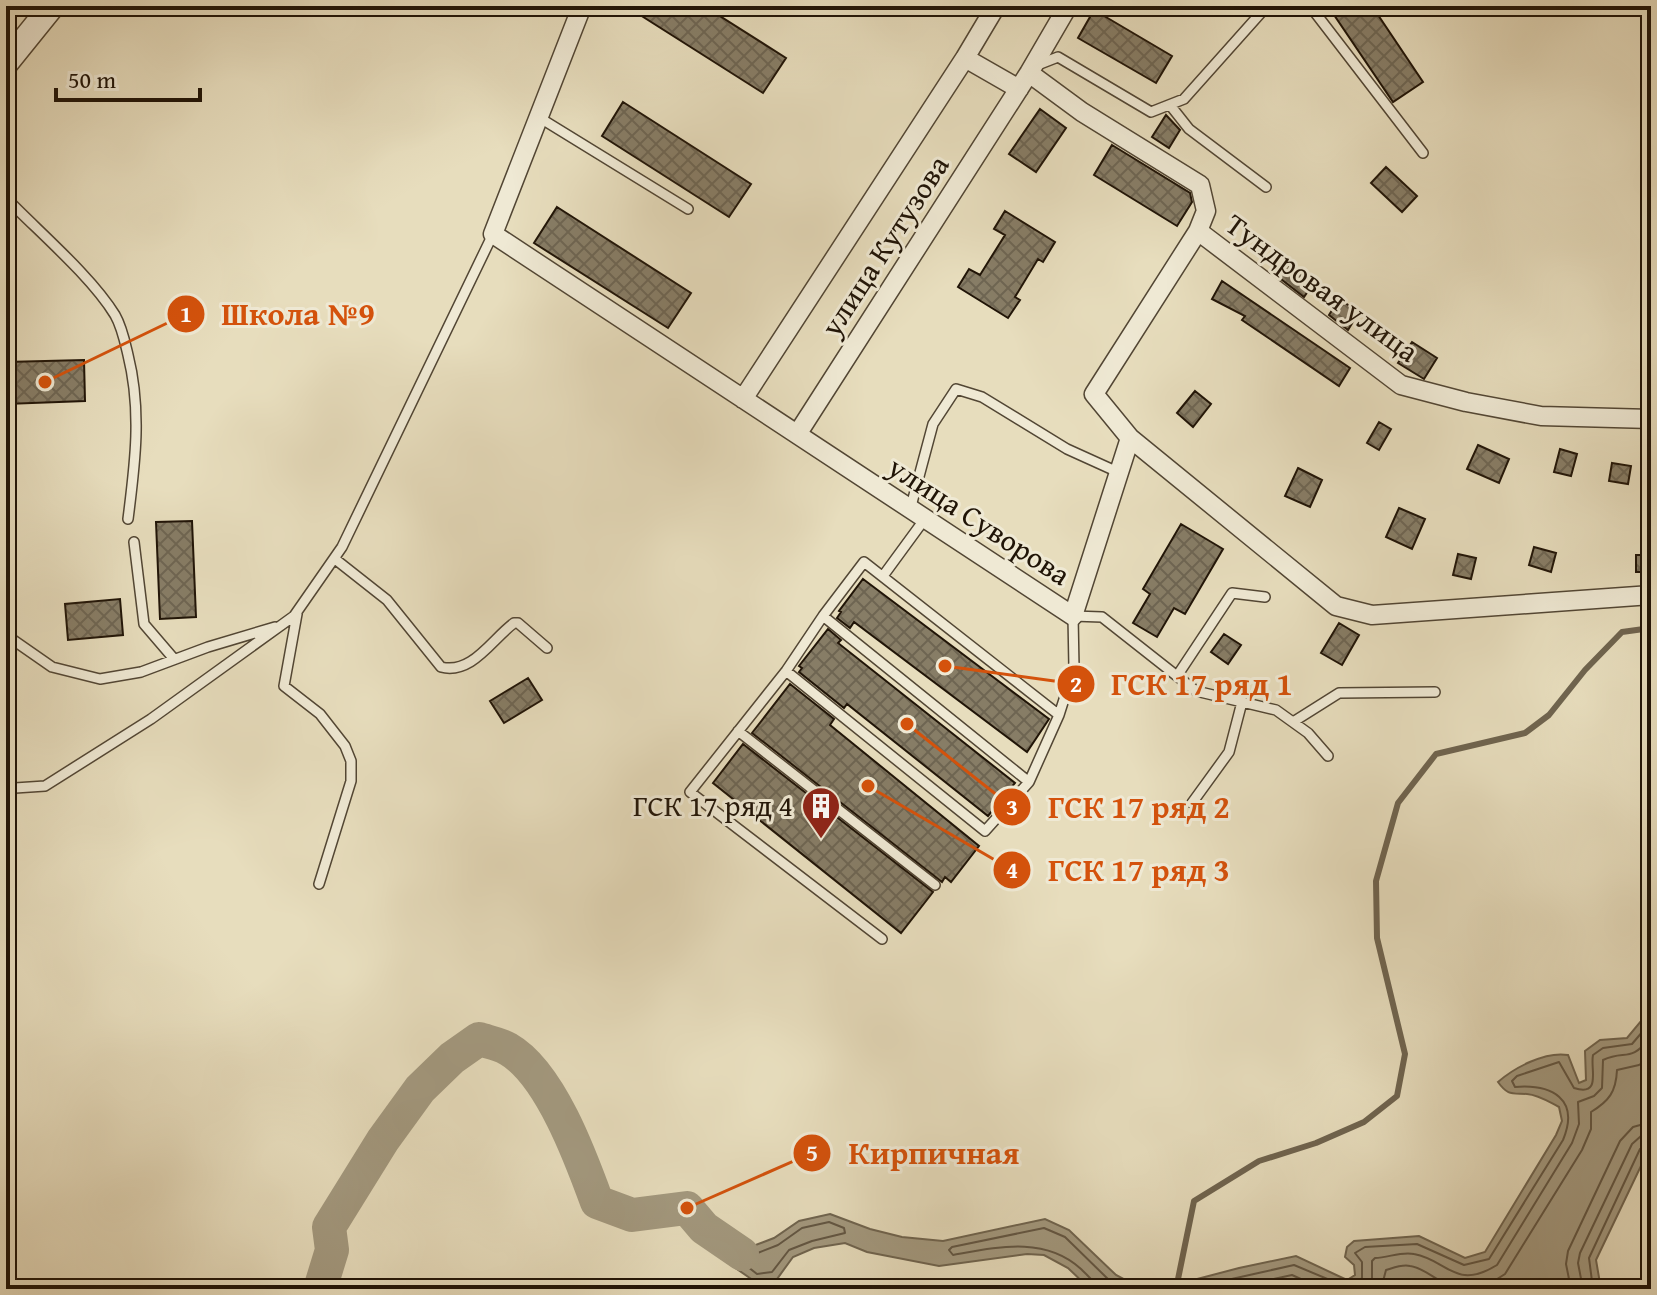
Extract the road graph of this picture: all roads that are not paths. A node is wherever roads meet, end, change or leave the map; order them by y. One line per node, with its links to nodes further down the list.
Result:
1 (52, 6): 8 (street)
2 (582, 6): 11 (street)
3 (996, 6): 7 (street, улица Кутузова)
4 (1068, 6): 9 (street, улица Кутузова)
5 (1267, 6): 10 (lane)
6 (1310, 6): 12 (lane)
7 (965, 58): 9 (street); 18 (street, улица Кутузова)
8 (6, 63)
9 (1027, 77): 10 (lane); 16 (street); 20 (street, улица Кутузова)
10 (1170, 105): 13 (lane)
11 (540, 118): 15 (lane); 17 (street)
12 (1423, 153)
13 (1266, 187)
14 (6, 198): 24 (lane)
15 (688, 209)
16 (1198, 231): 19 (street, Тундровая улица); 21 (street)
17 (493, 234): 18 (street, улица Суворова); 26 (lane)
18 (743, 399): 20 (street, улица Суворова)
19 (1651, 419)
20 (798, 433): 23 (street, улица Суворова)
21 (1130, 438): 22 (street, улица Суворова); 28 (street)
22 (1120, 473): 23 (lane); 32 (street, улица Суворова)
23 (917, 515): 27 (lane); 32 (street, улица Суворова)
24 (128, 519)
25 (134, 542): 36 (lane)
26 (335, 559): 30 (lane); 35 (lane)
27 (883, 576): 31 (lane); 41 (lane)
28 (1651, 595)
29 (1265, 597): 38 (lane)
30 (298, 611): 33 (lane); 49 (lane)
31 (823, 616): 37 (lane); 45 (lane)
32 (1073, 616): 38 (lane); 41 (lane)
33 (281, 625): 36 (lane); 46 (lane)
34 (6, 635): 36 (lane)
35 (547, 648)
36 (174, 659)
37 (786, 671): 43 (lane); 45 (lane)
38 (1177, 676): 40 (lane)
39 (1435, 692): 42 (lane)
40 (1242, 702): 42 (lane); 48 (lane)
41 (1059, 715): 45 (lane)
42 (1293, 722): 44 (lane)
43 (738, 731): 50 (lane); 51 (lane)
44 (1328, 756)
45 (1029, 782)
46 (10, 788): 47 (lane)
47 (6, 796)
48 (1192, 803)
49 (319, 884)
50 (935, 885)
51 (882, 939)

